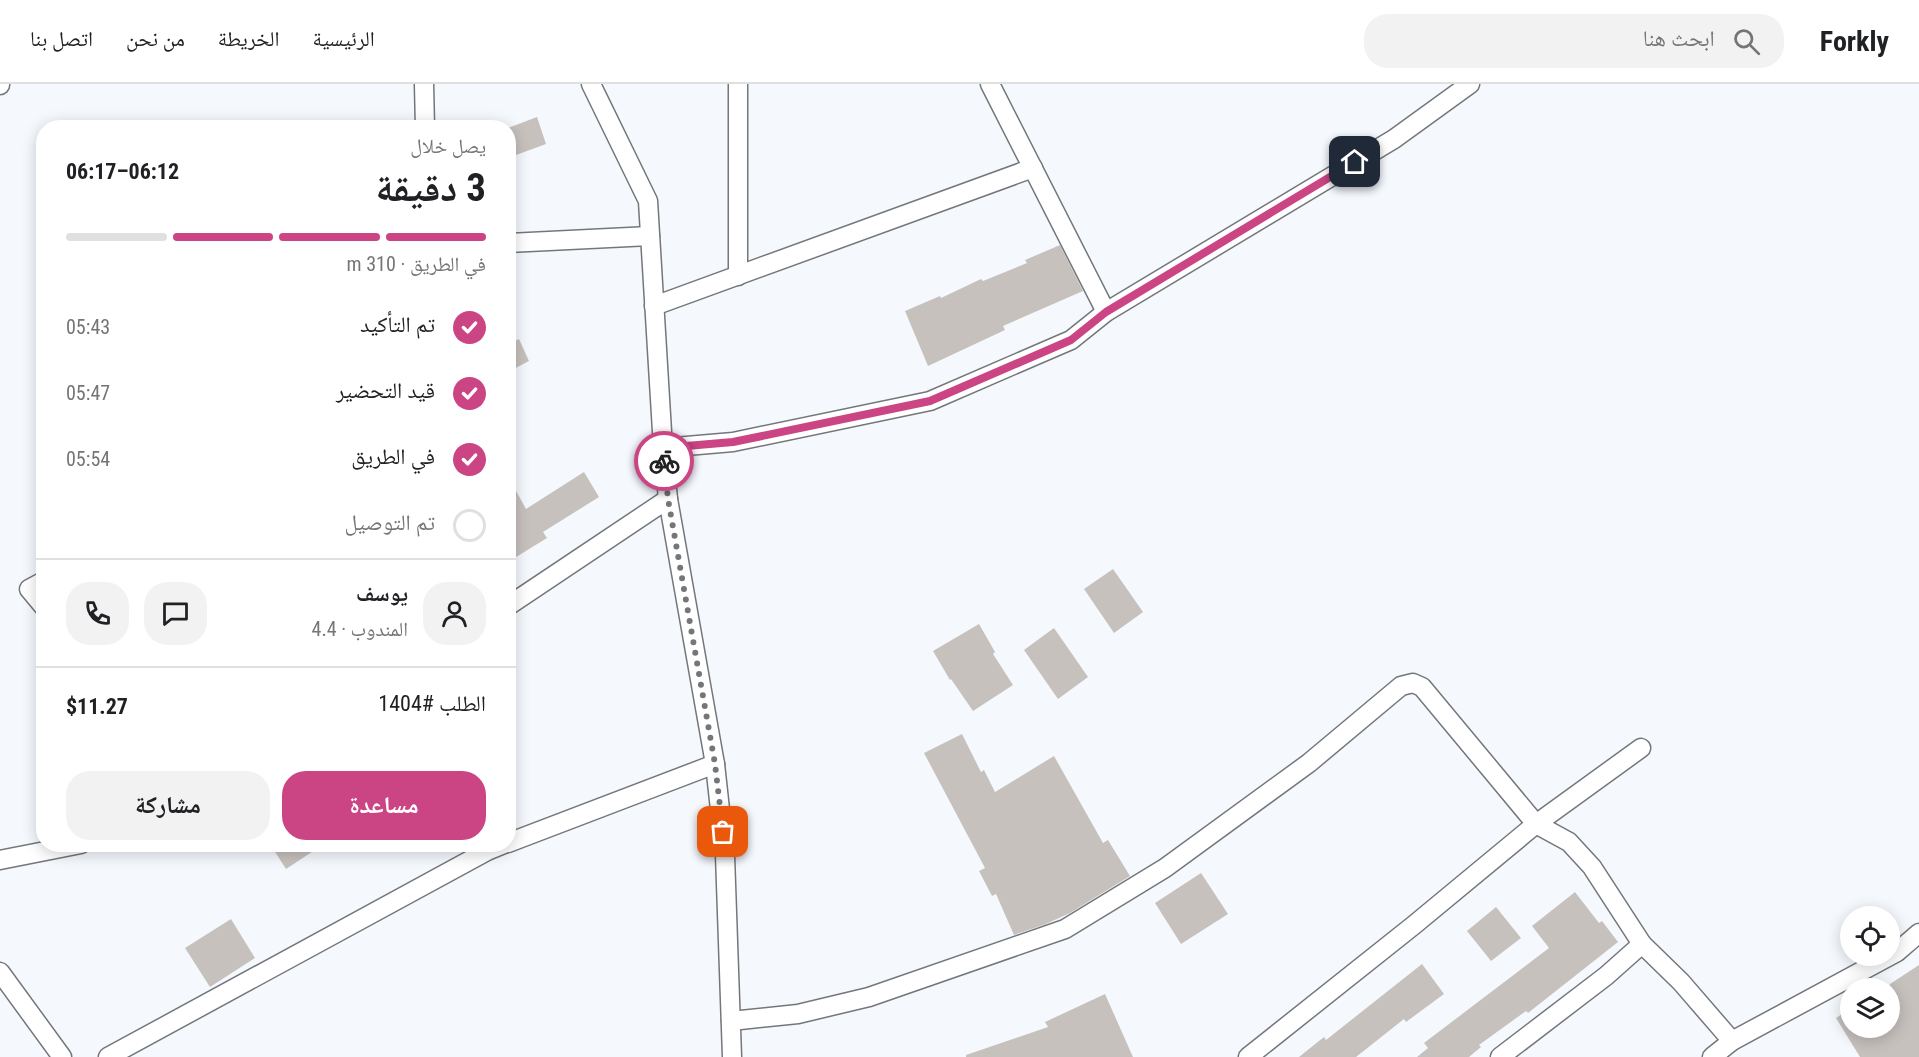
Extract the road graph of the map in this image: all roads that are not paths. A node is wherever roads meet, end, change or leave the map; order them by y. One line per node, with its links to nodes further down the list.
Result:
1 (424, 84): 6 (street)
2 (591, 84): 8 (street)
3 (738, 84): 10 (street)
4 (990, 84): 7 (street)
5 (1470, 84): 12 (street)
6 (425, 120)
7 (1033, 168): 10 (street); 12 (street)
8 (650, 236): 9 (street); 11 (street)
9 (516, 243)
10 (738, 276): 11 (street)
11 (654, 306): 13 (street)
12 (1106, 312): 13 (street)
13 (663, 448): 14 (street)
14 (668, 499): 17 (street); 19 (street)
15 (36, 585): 16 (street)
16 (36, 597)
17 (516, 601)
18 (1641, 748): 20 (street)
19 (715, 764): 21 (street); 28 (street)
20 (1536, 824): 26 (street); 28 (street); 30 (street)
21 (516, 840)
22 (40, 852): 24 (street)
23 (486, 852): 32 (street)
24 (0, 860)
25 (1919, 933): 29 (street)
26 (1642, 944): 29 (street); 34 (street)
27 (0, 972): 31 (street)
28 (731, 1021): 33 (street)
29 (1732, 1041): 35 (street)
30 (1258, 1054)
31 (62, 1057)
32 (108, 1057)
33 (732, 1057)
34 (1500, 1057)
35 (1712, 1057)

